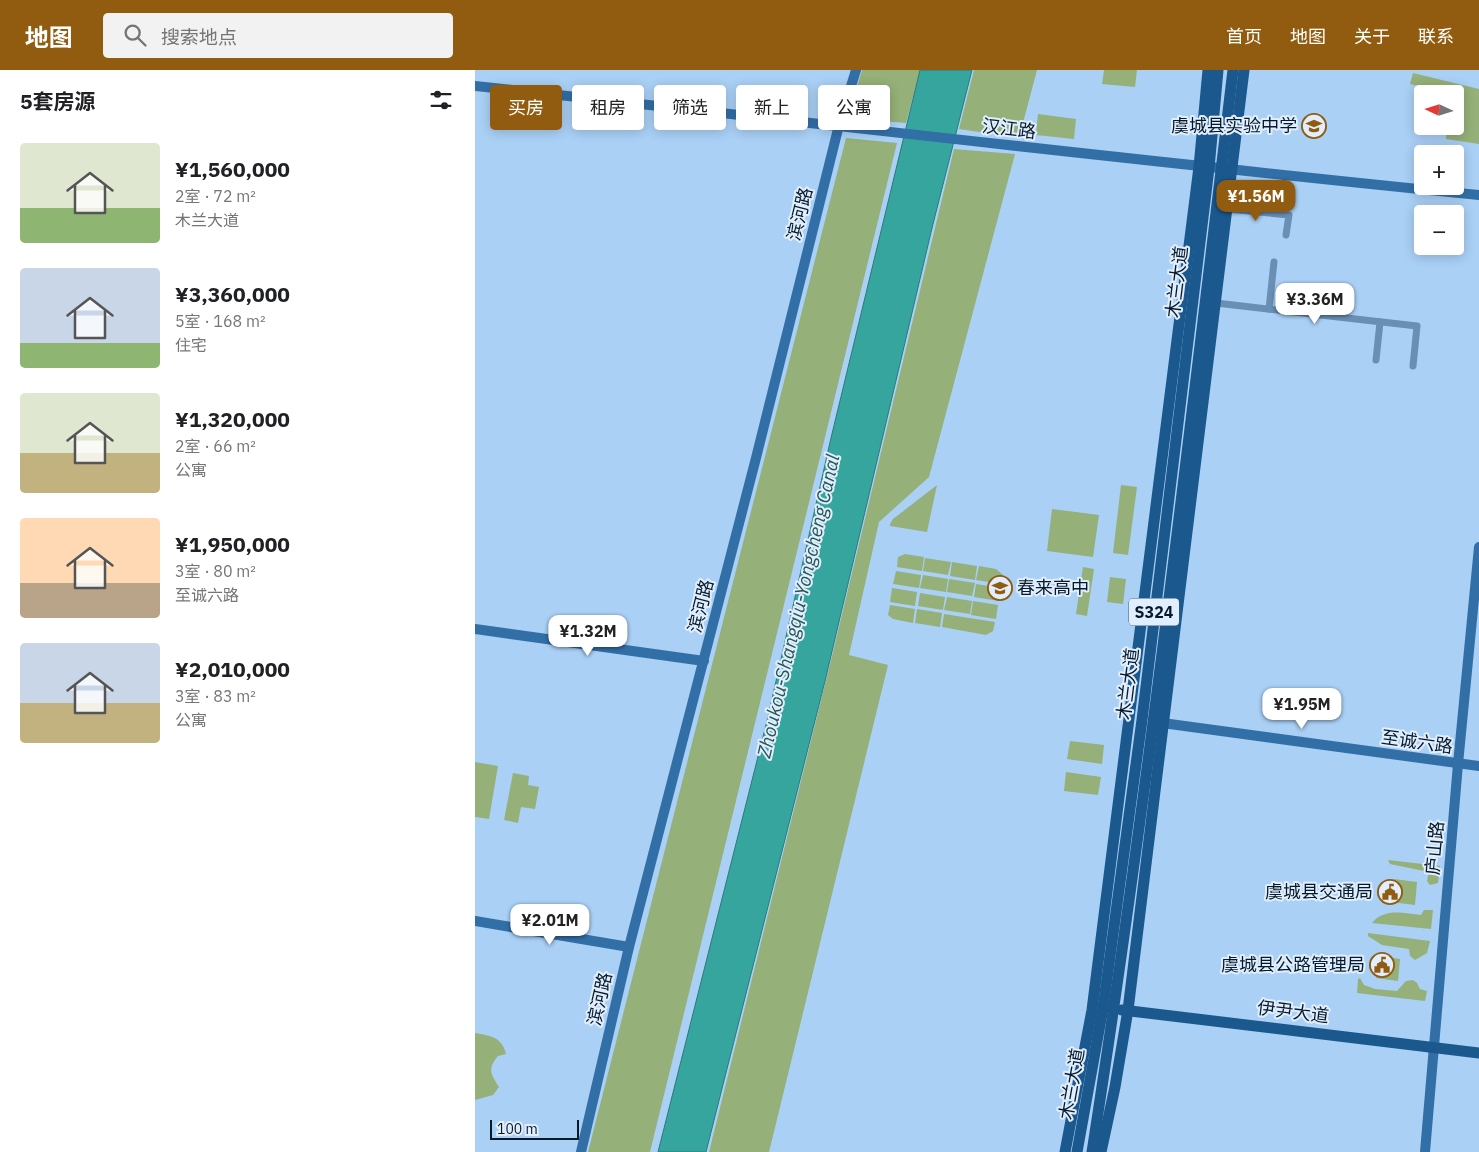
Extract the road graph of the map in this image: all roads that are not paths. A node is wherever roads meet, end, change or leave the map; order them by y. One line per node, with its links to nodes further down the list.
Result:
1 (856, 70): 6 (street, 滨河路)
2 (1207, 70): 11 (main road)
3 (1218, 70): 11 (main road, 木兰大道 / S324)
4 (1233, 70): 12 (main road, 木兰大道 / S324)
5 (1244, 70): 12 (main road)
6 (851, 85)
7 (475, 86): 8 (street, 汉江路)
8 (818, 124)
9 (838, 130): 24 (street, 滨河路)
10 (878, 130): 11 (street, 汉江路)
11 (1204, 168): 12 (street, 汉江路); 25 (main road, 木兰大道 / S324); 36 (main road)
12 (1227, 170): 13 (street, 汉江路); 14 (main road); 26 (main road, 木兰大道 / S324)
13 (1479, 195)
14 (1228, 208): 15 (street); 17 (main road)
15 (1286, 235)
16 (1274, 262): 18 (street)
17 (1216, 303): 18 (street); 26 (main road)
18 (1269, 309): 19 (street)
19 (1381, 322): 20 (street); 21 (street)
20 (1376, 360)
21 (1413, 366)
22 (1479, 547): 27 (street, 庐山路)
23 (475, 629): 24 (street)
24 (704, 661): 30 (street, 滨河路)
25 (1142, 720): 26 (street, 至诚六路); 31 (main road, 木兰大道 / S324)
26 (1159, 723): 27 (street, 至诚六路); 31 (main road, 木兰大道 / S324); 32 (main road)
27 (1458, 764): 28 (street, 至诚六路); 33 (street, 庐山路)
28 (1479, 766)
29 (475, 921): 30 (street)
30 (629, 947): 35 (street, 滨河路)
31 (1109, 1009): 32 (main road, 伊尹大道); 37 (main road, 木兰大道 / S324); 38 (main road, 木兰大道 / S324)
32 (1128, 1010): 33 (main road, 伊尹大道); 39 (main road)
33 (1435, 1047): 34 (main road, 伊尹大道); 40 (street, 庐山路)
34 (1479, 1053)
35 (581, 1152)
36 (1065, 1152)
37 (1077, 1152)
38 (1092, 1152)
39 (1101, 1152)
40 (1425, 1152)

